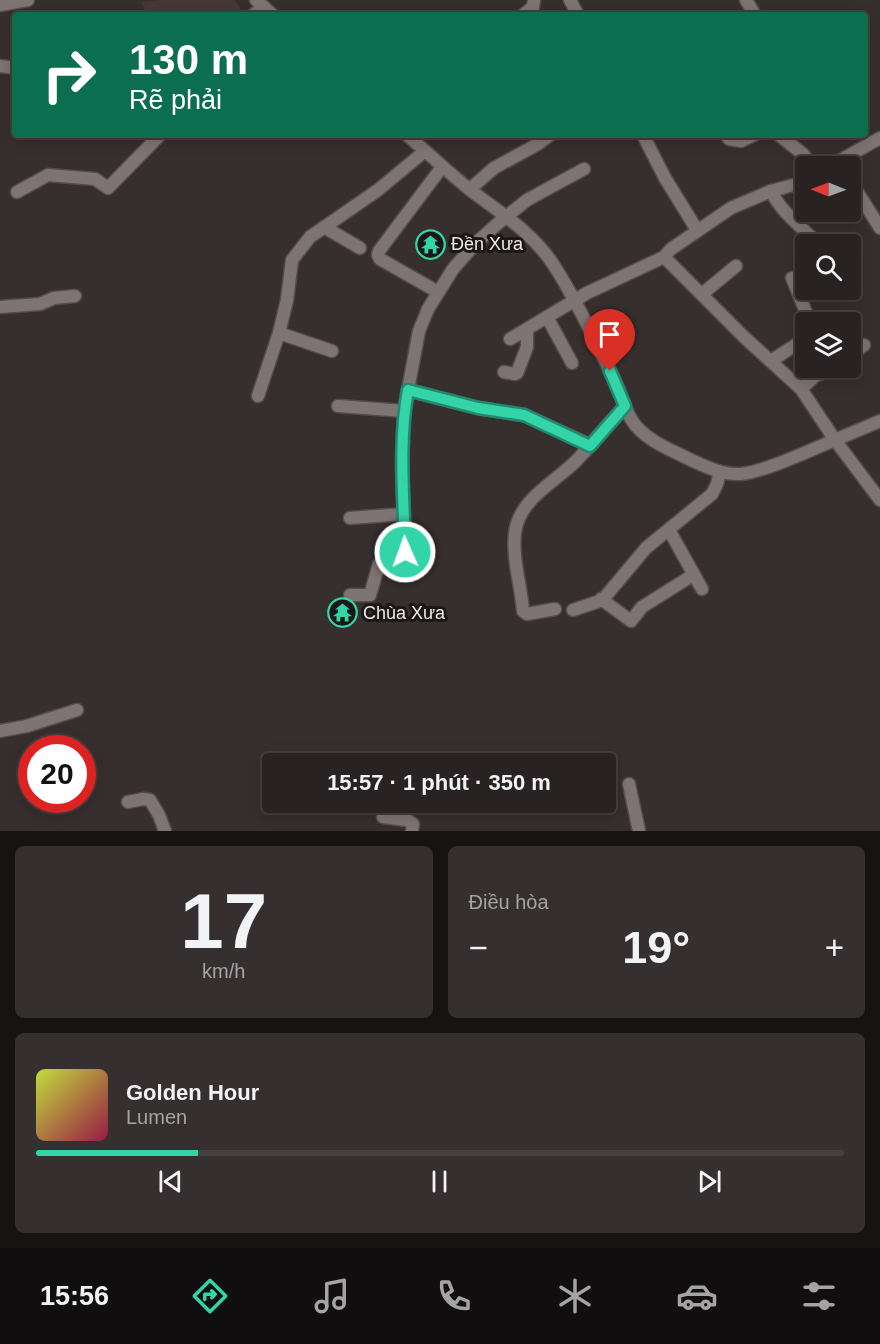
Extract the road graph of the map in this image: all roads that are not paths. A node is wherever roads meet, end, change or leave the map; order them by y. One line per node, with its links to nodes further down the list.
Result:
1 (28, 0): 2 (street)
2 (0, 4)
3 (157, 138): 19 (street)
4 (410, 138): 11 (street)
5 (546, 138): 17 (street)
6 (645, 138): 24 (street)
7 (728, 138): 8 (street)
8 (746, 138)
9 (783, 138): 12 (street)
10 (880, 138): 13 (street)
11 (425, 151): 14 (street); 22 (street)
12 (804, 156)
13 (851, 156)
14 (442, 167): 17 (street); 30 (street)
15 (584, 169): 21 (street)
16 (795, 185): 18 (street)
17 (470, 189): 21 (street)
18 (771, 191): 24 (street); 25 (street)
19 (16, 192)
20 (861, 198): 23 (street)
21 (506, 216): 30 (street); 33 (street)
22 (324, 227): 26 (street); 38 (street)
23 (880, 228)
24 (697, 230): 27 (street)
25 (809, 234)
26 (360, 248)
27 (664, 257): 31 (street); 33 (street)
28 (736, 266): 31 (street)
29 (792, 278): 35 (street)
30 (438, 292): 49 (street)
31 (702, 294): 44 (street)
32 (75, 296): 34 (street)
33 (574, 301): 36 (street); 52 (street)
34 (0, 307)
35 (806, 312)
36 (548, 317): 37 (street); 45 (street)
37 (527, 328): 39 (street); 46 (street)
38 (279, 333): 43 (street); 50 (street)
39 (510, 339)
40 (795, 345): 44 (street)
41 (864, 345): 42 (street)
42 (861, 347)
43 (332, 351)
44 (771, 361): 48 (street)
45 (572, 363)
46 (504, 372)
47 (813, 378): 48 (street)
48 (801, 389): 55 (street)
49 (408, 390): 53 (street); 56 (street)
50 (258, 396)
51 (338, 406): 53 (street)
52 (625, 406): 56 (street); 57 (street)
53 (404, 411): 59 (street)
54 (880, 422): 55 (street)
55 (835, 440): 57 (street); 58 (street)
56 (590, 446): 66 (street)
57 (720, 472): 61 (street)
58 (880, 500)
59 (404, 514): 60 (street); 64 (street)
60 (350, 518)
61 (669, 530): 62 (street); 65 (street)
62 (693, 574): 63 (street); 65 (street)
63 (702, 589)
64 (350, 595)
65 (601, 599): 67 (street)
66 (555, 609)
67 (573, 610)
68 (77, 710): 69 (street)
69 (0, 731)
70 (629, 784): 75 (street)
71 (128, 802): 73 (street)
72 (382, 817): 74 (street)
73 (165, 831)
74 (412, 831)
75 (639, 831)

